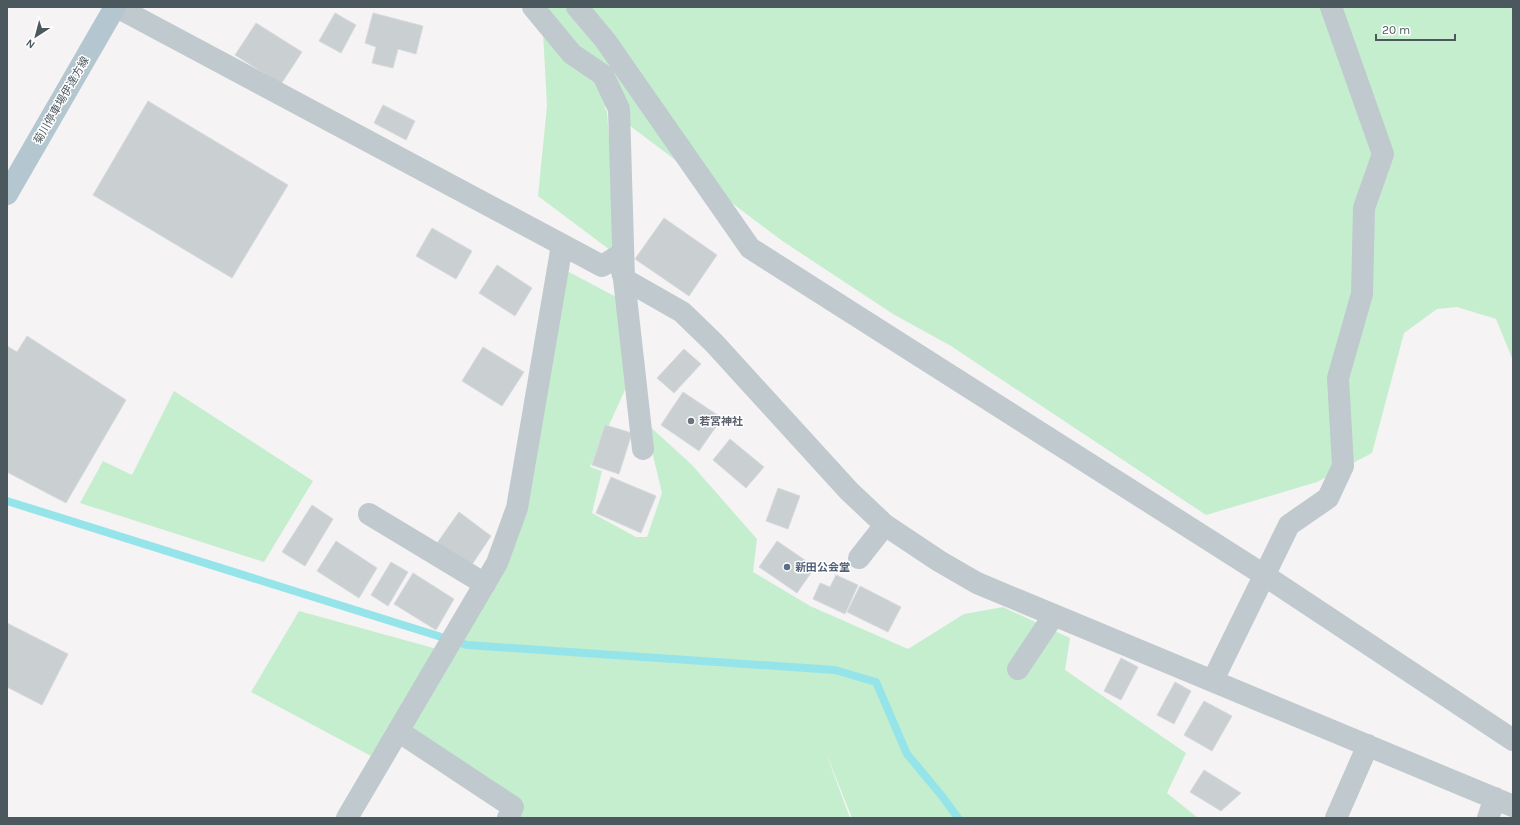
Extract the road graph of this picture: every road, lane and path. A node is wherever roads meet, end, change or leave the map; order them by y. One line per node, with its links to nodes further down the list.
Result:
1 (116, 7): 5 (main road, 菊川停車場伊達方線); 6 (street)
2 (533, 7): 7 (street)
3 (577, 7): 12 (street)
4 (1331, 7): 12 (street)
5 (7, 194)
6 (562, 245): 7 (street); 13 (street)
7 (624, 279): 8 (street); 10 (street)
8 (643, 449)
9 (369, 514): 13 (street)
10 (885, 525): 11 (street); 14 (street)
11 (859, 558)
12 (1264, 575): 16 (street); 18 (street)
13 (485, 584): 17 (street)
14 (1054, 615): 15 (street); 16 (street)
15 (1018, 669)
16 (1213, 680): 19 (street)
17 (398, 731): 21 (street); 22 (street)
18 (1513, 740)
19 (1368, 746): 20 (street); 23 (street)
20 (1499, 807)
21 (347, 818)
22 (508, 818)
23 (1336, 818)

